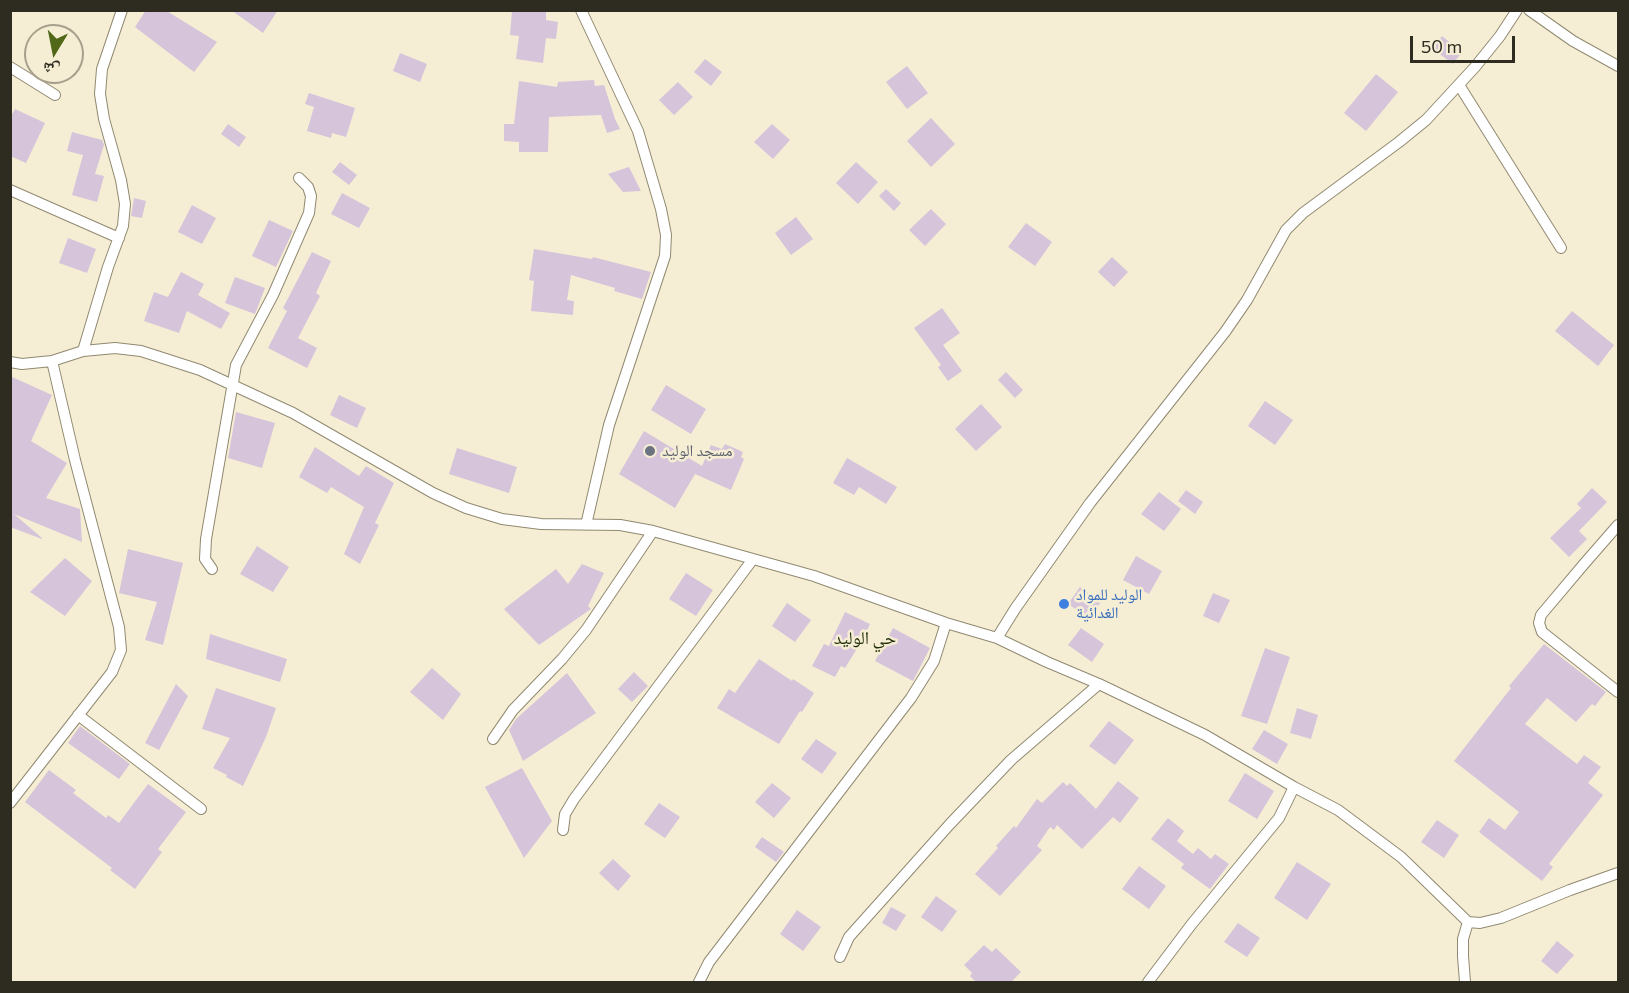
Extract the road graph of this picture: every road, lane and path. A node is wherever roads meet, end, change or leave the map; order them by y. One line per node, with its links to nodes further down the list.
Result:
1 (122, 10): 11 (street)
2 (581, 10): 17 (street)
3 (1516, 10): 7 (street)
4 (1529, 10): 5 (street)
5 (1618, 66)
6 (10, 67): 8 (street)
7 (1459, 85): 12 (street); 23 (street)
8 (55, 95)
9 (299, 178): 16 (street)
10 (10, 190): 11 (street)
11 (119, 238): 13 (street)
12 (1561, 248)
13 (83, 351): 14 (street); 16 (street)
14 (52, 361): 15 (street); 26 (street)
15 (10, 362)
16 (232, 384): 17 (street); 21 (street)
17 (586, 525): 19 (street)
18 (1618, 525): 25 (street)
19 (653, 531): 20 (street); 27 (street)
20 (753, 559): 22 (street); 31 (street)
21 (212, 569)
22 (946, 623): 23 (street); 35 (street)
23 (996, 638): 24 (street)
24 (1099, 684): 28 (street); 34 (street)
25 (1618, 692)
26 (78, 715): 29 (street); 30 (street)
27 (493, 739)
28 (1294, 787): 33 (street); 36 (street)
29 (10, 803)
30 (201, 809)
31 (562, 830)
32 (1618, 873): 33 (street)
33 (1468, 922): 37 (street)
34 (840, 957)
35 (699, 982)
36 (1148, 982)
37 (1465, 982)

